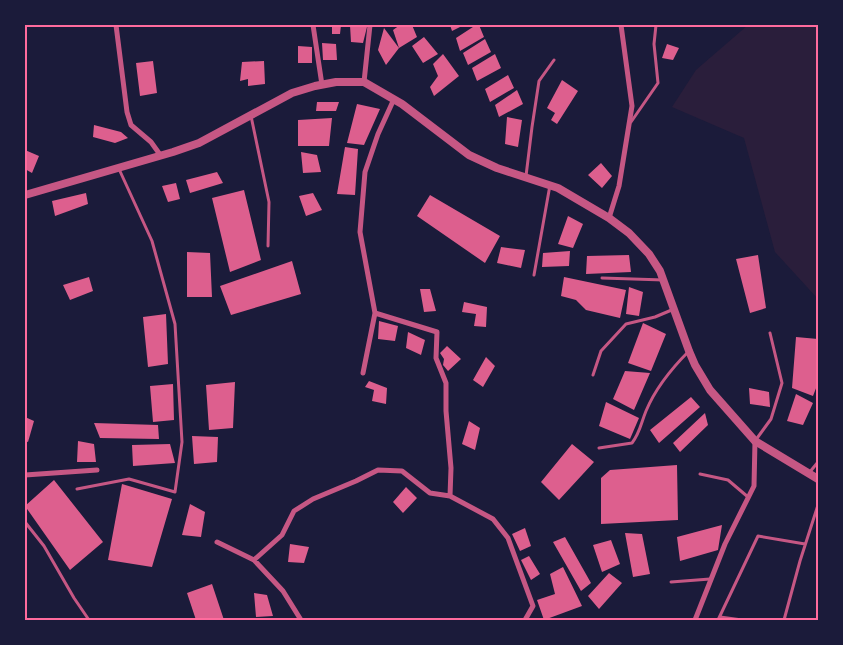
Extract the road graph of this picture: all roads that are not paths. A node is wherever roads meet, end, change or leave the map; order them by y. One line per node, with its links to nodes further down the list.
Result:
1 (116, 25): 12 (street)
2 (313, 25): 8 (street)
3 (370, 25): 7 (street)
4 (621, 25): 11 (street)
5 (656, 25): 11 (lane)
6 (554, 60): 14 (lane)
7 (364, 82): 8 (street); 9 (street)
8 (322, 85): 10 (street)
9 (394, 100): 14 (street); 23 (street)
10 (251, 116): 12 (street); 18 (lane)
11 (629, 124): 17 (street)
12 (161, 156): 13 (street)
13 (118, 168): 16 (street); 36 (lane)
14 (526, 177): 15 (street)
15 (550, 185): 17 (street); 19 (lane)
16 (25, 195)
17 (609, 218): 21 (street)
18 (268, 246)
19 (534, 275)
20 (602, 278): 21 (lane)
21 (664, 280): 22 (street)
22 (674, 309): 25 (street); 27 (lane)
23 (375, 313): 26 (street); 37 (street)
24 (770, 333): 28 (lane)
25 (689, 351): 28 (street); 29 (lane)
26 (363, 373)
27 (593, 375)
28 (755, 441): 33 (street); 38 (street)
29 (598, 448)
30 (818, 462): 33 (lane)
31 (97, 470): 34 (street)
32 (700, 474): 38 (lane)
33 (809, 474): 35 (street)
34 (25, 475)
35 (818, 479)
36 (77, 489)
37 (450, 496): 43 (street); 49 (street)
38 (748, 497): 44 (street)
39 (818, 506): 42 (lane)
40 (25, 522): 47 (lane)
41 (217, 542): 43 (street)
42 (805, 544): 46 (lane); 52 (lane)
43 (254, 560): 48 (street)
44 (711, 579): 45 (lane); 50 (street)
45 (671, 582)
46 (719, 618): 51 (lane)
47 (89, 620)
48 (301, 620)
49 (525, 620)
50 (695, 620)
51 (742, 620)
52 (784, 620)

